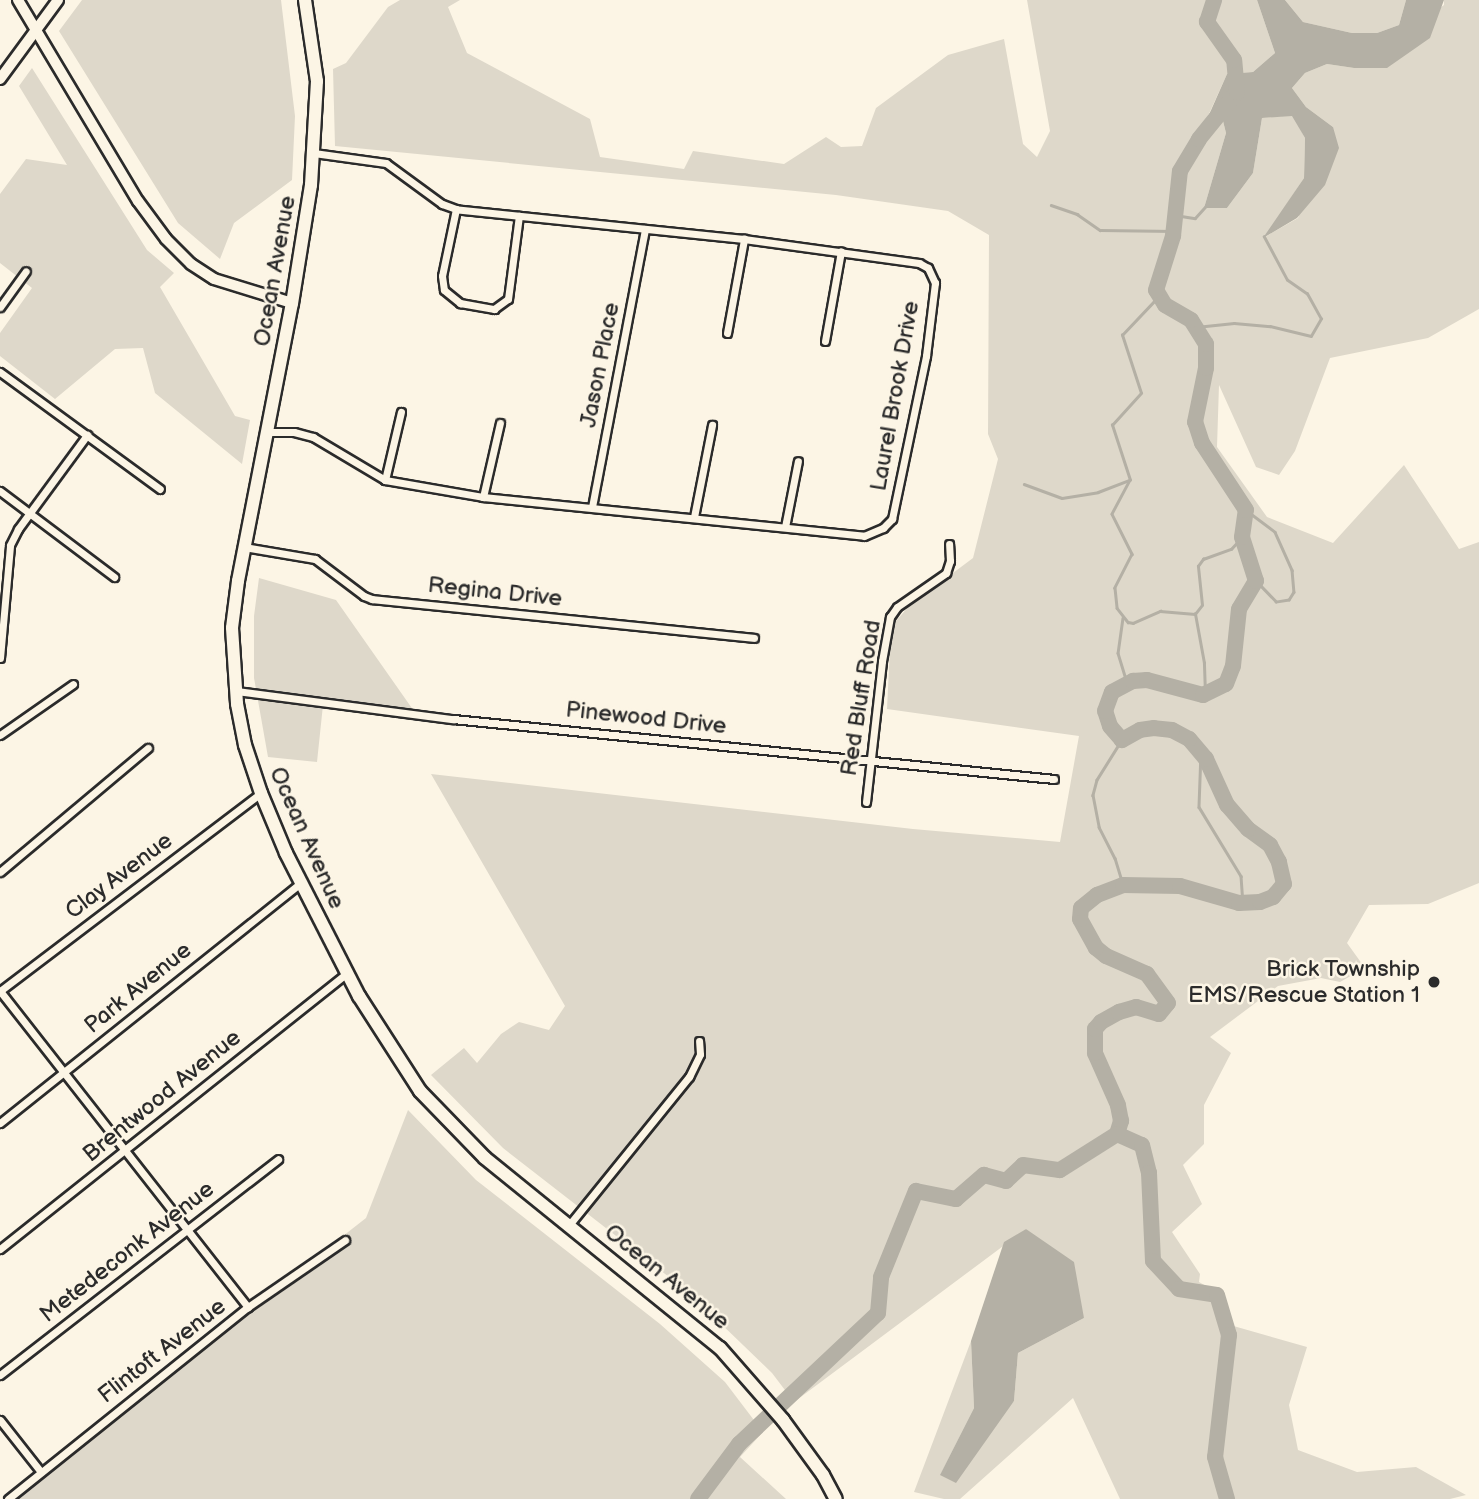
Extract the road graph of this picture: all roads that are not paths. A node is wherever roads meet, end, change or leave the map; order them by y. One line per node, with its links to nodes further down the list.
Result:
1 (18, 0): 4 (street)
2 (58, 0): 4 (street)
3 (304, 0): 6 (main road, Ocean Avenue)
4 (36, 31): 5 (street); 13 (street)
5 (0, 79)
6 (314, 153): 7 (street, Laurel Brook Drive); 13 (main road, Ocean Avenue)
7 (456, 209): 8 (street, Laurel Brook Drive); 8 (street)
8 (519, 216): 9 (street, Laurel Brook Drive)
9 (645, 229): 10 (street, Laurel Brook Drive); 28 (street, Jason Place)
10 (744, 239): 11 (street, Laurel Brook Drive); 15 (street)
11 (841, 251): 16 (street); 31 (street, Laurel Brook Drive)
12 (26, 271): 14 (street)
13 (292, 303): 21 (main road, Ocean Avenue)
14 (0, 307)
15 (727, 333)
16 (825, 341)
17 (0, 372): 22 (street)
18 (401, 412): 24 (street)
19 (500, 423): 27 (street)
20 (712, 425): 30 (street)
21 (266, 432): 24 (street, Laurel Brook Drive); 33 (main road, Ocean Avenue)
22 (87, 435): 25 (street); 29 (street)
23 (799, 461): 31 (street)
24 (384, 480): 27 (street, Laurel Brook Drive)
25 (160, 489)
26 (0, 491): 29 (street)
27 (483, 497): 28 (street, Laurel Brook Drive)
28 (592, 507): 30 (street, Laurel Brook Drive)
29 (30, 512): 34 (street); 36 (street)
30 (694, 517): 31 (street, Laurel Brook Drive)
31 (785, 527)
32 (949, 544): 41 (street, Red Bluff Road)
33 (244, 547): 35 (street, Regina Drive); 38 (main road, Ocean Avenue)
34 (114, 578)
35 (754, 638)
36 (0, 659)
37 (73, 684): 39 (street)
38 (236, 691): 41 (street, Pinewood Drive); 43 (main road, Ocean Avenue)
39 (0, 735)
40 (148, 748): 45 (street)
41 (870, 760): 42 (street, Pinewood Drive); 44 (street, Red Bluff Road)
42 (1054, 779)
43 (261, 793): 46 (main road, Ocean Avenue); 48 (street, Clay Avenue)
44 (866, 802)
45 (0, 872)
46 (302, 883): 47 (main road, Ocean Avenue); 50 (street, Park Avenue)
47 (347, 973): 52 (street, Brentwood Avenue); 54 (main road, Ocean Avenue)
48 (0, 991): 50 (street)
49 (699, 1041): 54 (street)
50 (62, 1073): 51 (street, Park Avenue); 52 (street)
51 (0, 1123)
52 (124, 1152): 55 (street); 57 (street, Brentwood Avenue)
53 (278, 1159): 55 (street, Metedeconk Avenue)
54 (569, 1225): 63 (main road, Ocean Avenue)
55 (187, 1230): 58 (street); 59 (street, Metedeconk Avenue)
56 (345, 1240): 58 (street, Flintoft Avenue)
57 (0, 1249)
58 (248, 1307): 61 (street, Flintoft Avenue)
59 (0, 1376)
60 (0, 1420): 61 (street)
61 (41, 1472): 62 (street, Flintoft Avenue)
62 (8, 1499)
63 (836, 1499)

